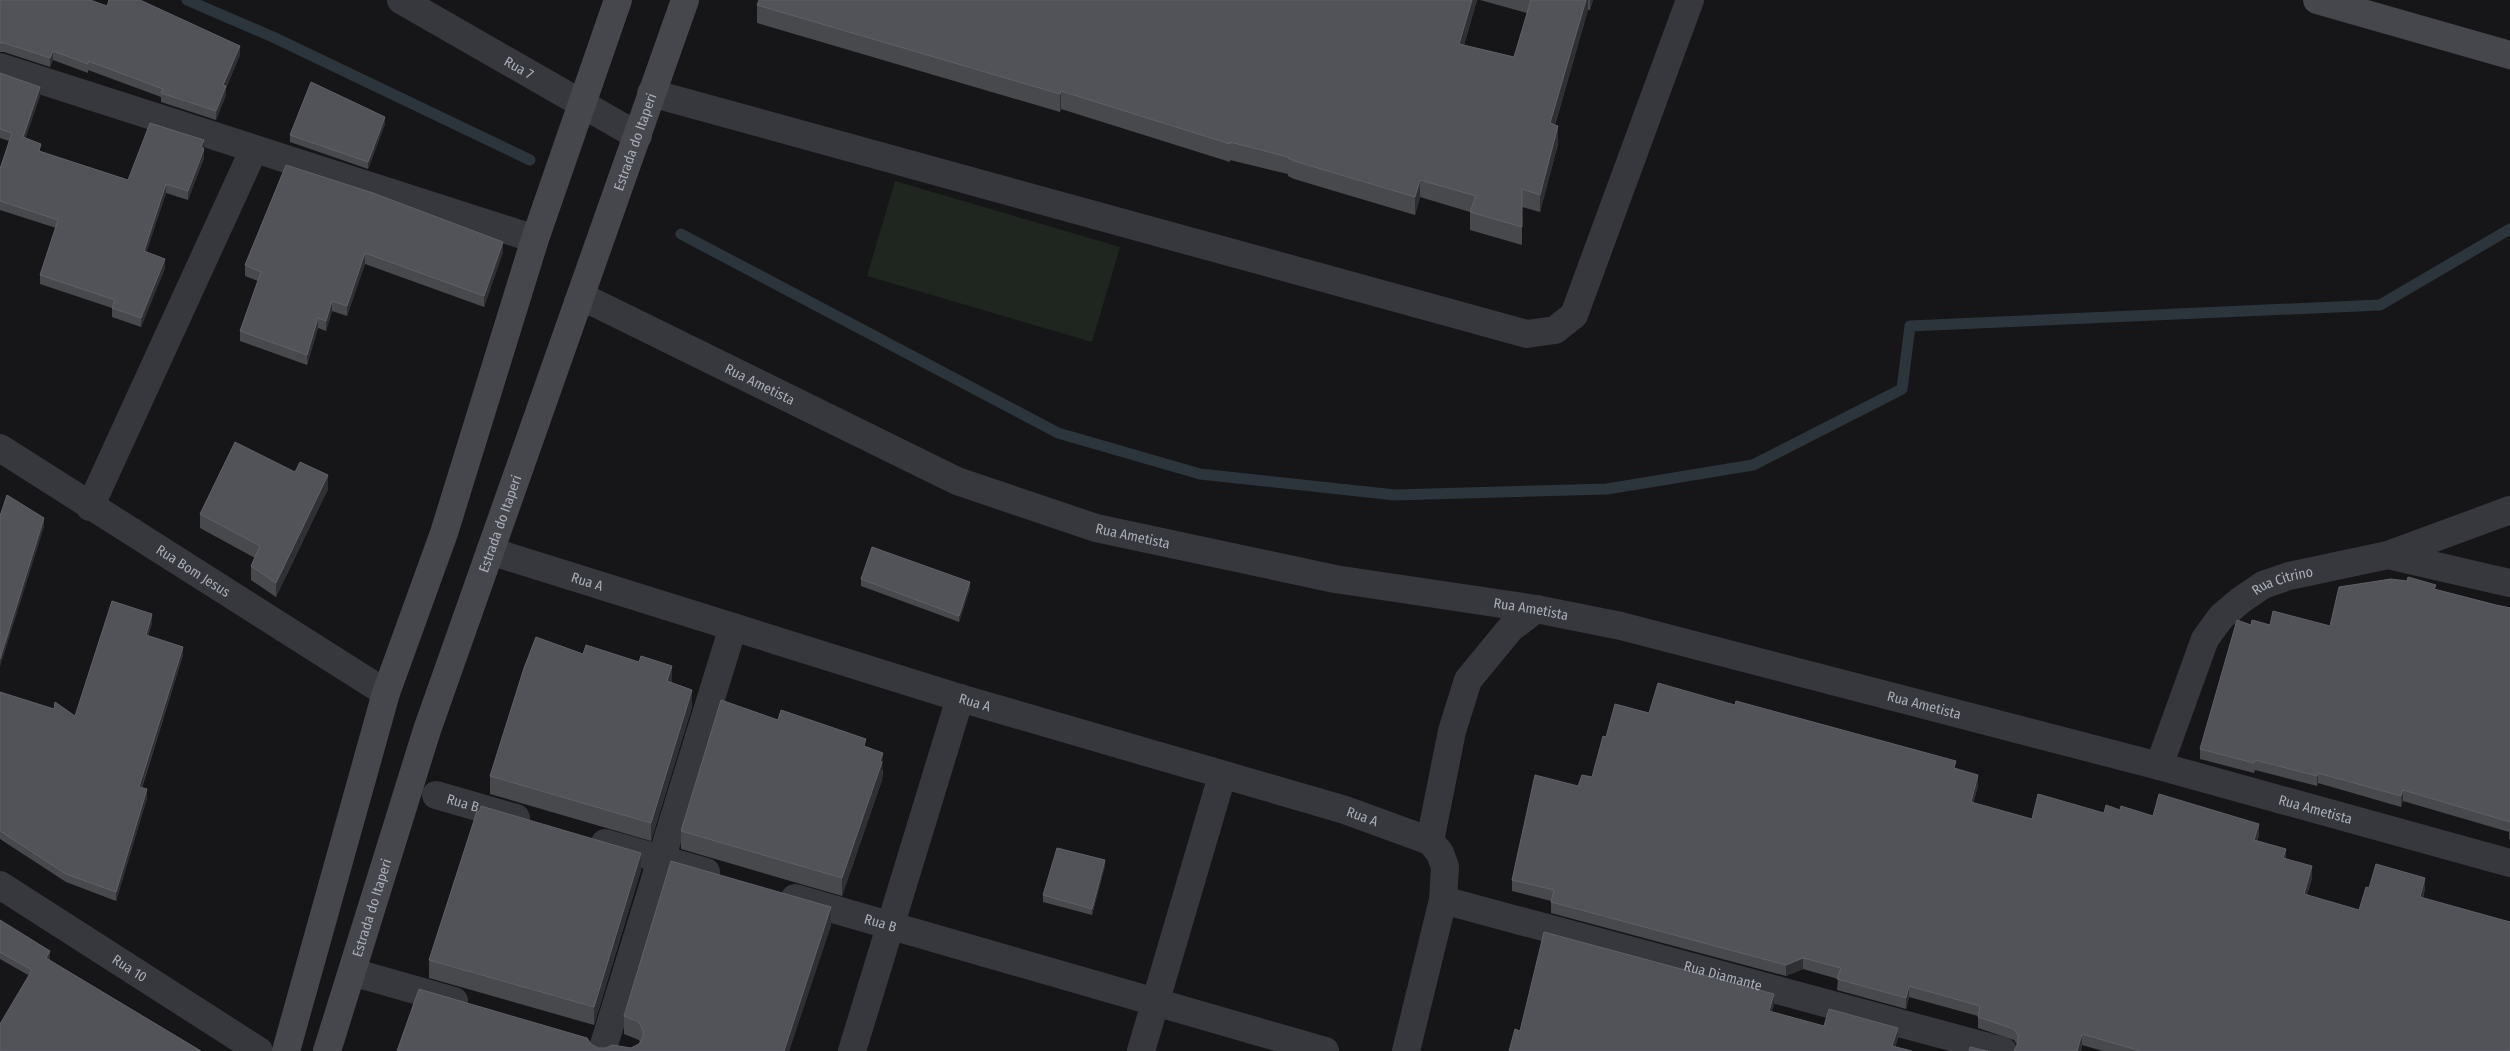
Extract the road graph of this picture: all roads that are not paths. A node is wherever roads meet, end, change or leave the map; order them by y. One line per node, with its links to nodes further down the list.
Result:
1 (401, 0): 9 (street, Rua 7)
2 (618, 0): 9 (street)
3 (685, 0): 8 (street, Estrada do Itaperi)
4 (1690, 0): 8 (street)
5 (2317, 0): 6 (street)
6 (2510, 55)
7 (0, 67): 11 (street)
8 (651, 93): 10 (street, Estrada do Itaperi)
9 (581, 103): 10 (street, Rua 7); 12 (street)
10 (638, 136): 13 (street, Estrada do Itaperi)
11 (254, 149): 12 (street); 15 (street)
12 (535, 239): 22 (street)
13 (578, 302): 17 (street, Estrada do Itaperi); 20 (street, Rua Ametista)
14 (0, 448): 15 (street, Rua Bom Jesus)
15 (90, 506): 22 (street, Rua Bom Jesus)
16 (2510, 510): 18 (street)
17 (490, 551): 21 (street, Rua A); 37 (street, Estrada do Itaperi)
18 (2388, 555): 19 (street, Rua Citrino); 24 (street, Rua Citrino)
19 (2510, 584)
20 (1536, 609): 24 (street, Rua Ametista); 29 (street)
21 (733, 627): 23 (street, Rua A); 30 (street)
22 (386, 693): 43 (street)
23 (960, 698): 25 (street, Rua A); 36 (street)
24 (2159, 766): 31 (street, Rua Ametista)
25 (1222, 776): 29 (street, Rua A); 38 (street)
26 (436, 795): 27 (street, Rua B)
27 (539, 824)
28 (577, 835): 30 (street)
29 (1430, 840): 35 (street)
30 (661, 859): 32 (street); 41 (street)
31 (2510, 863)
32 (728, 879)
33 (0, 885): 42 (street, Rua 10)
34 (767, 890): 36 (street, Rua B)
35 (1443, 900): 48 (street); 49 (street, Rua Diamante)
36 (890, 925): 38 (street, Rua B); 45 (street)
37 (352, 972): 39 (street); 44 (street, Estrada do Itaperi)
38 (1155, 1002): 46 (street); 47 (street, Rua B)
39 (482, 1009)
40 (576, 1036): 41 (street)
41 (612, 1049)
42 (259, 1051)
43 (286, 1051)
44 (327, 1051)
45 (852, 1051)
46 (1141, 1051)
47 (1325, 1051)
48 (1406, 1051)
49 (2003, 1051)

